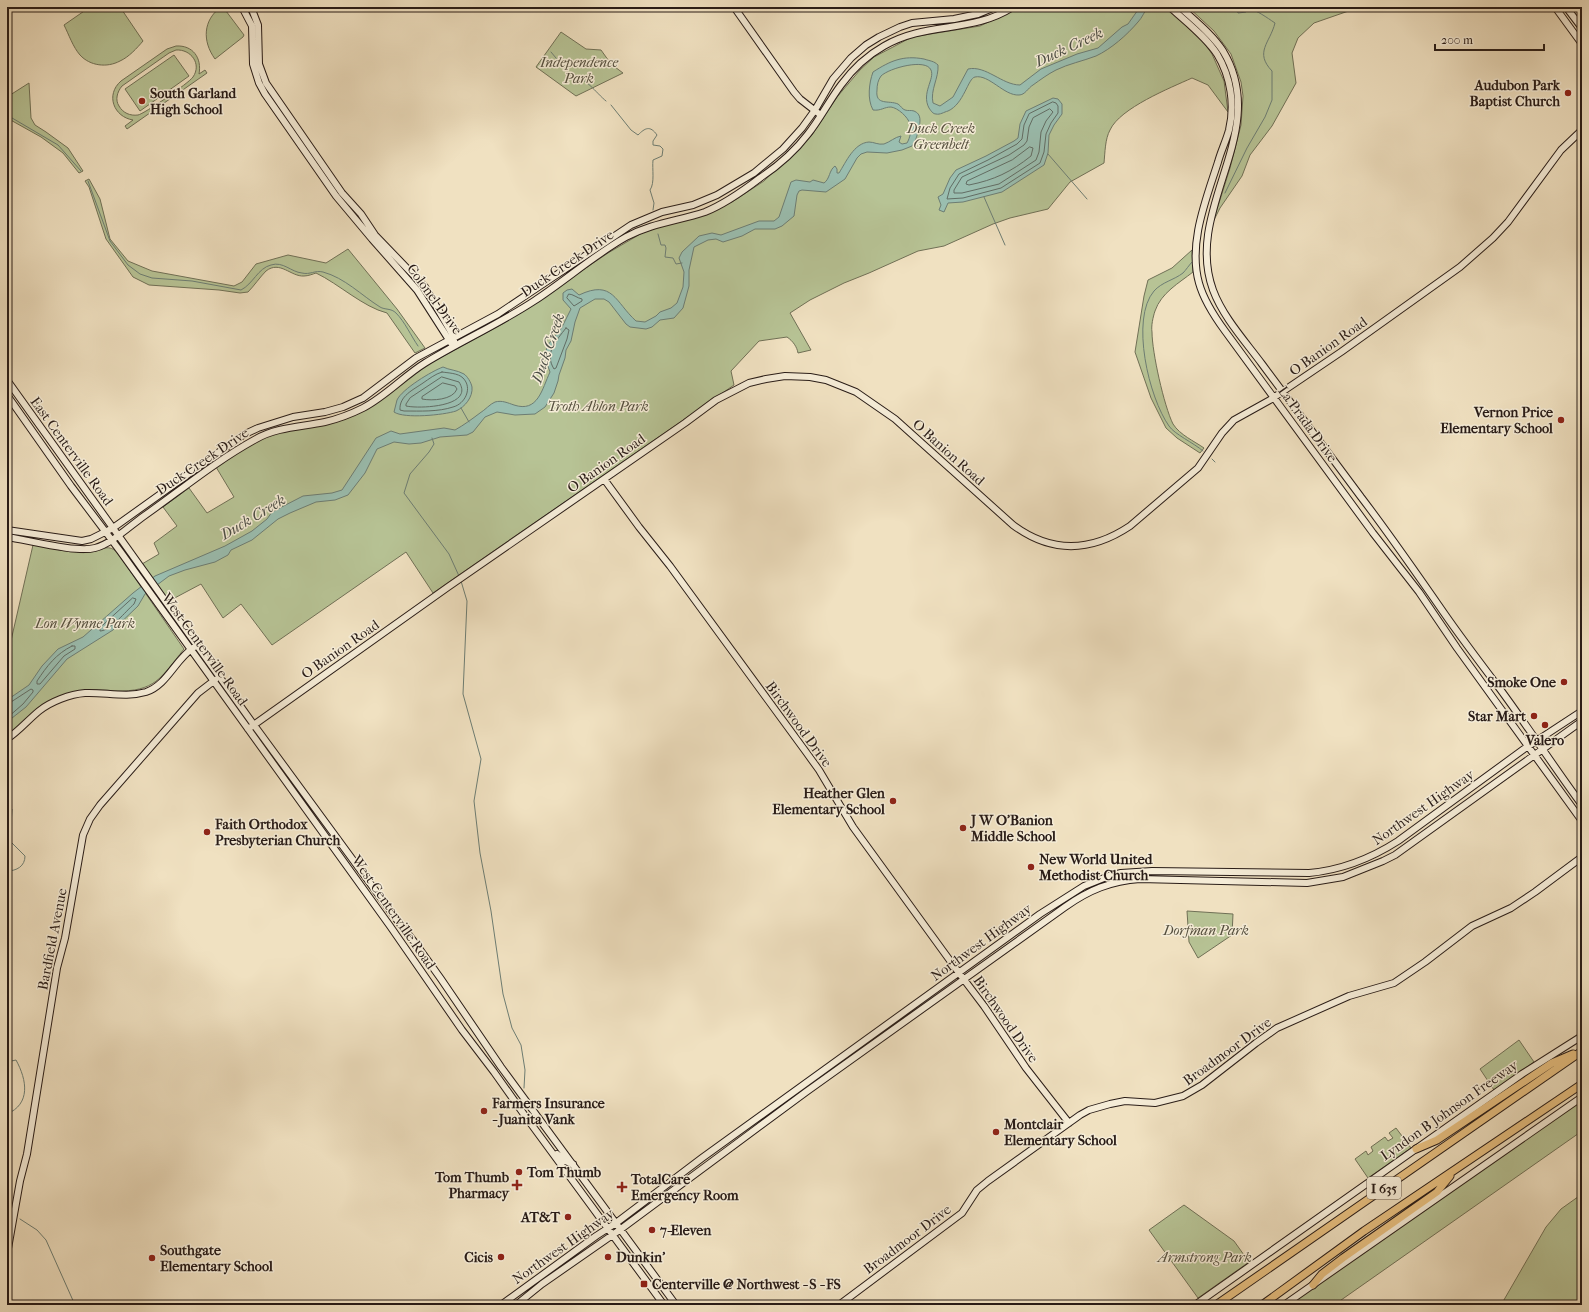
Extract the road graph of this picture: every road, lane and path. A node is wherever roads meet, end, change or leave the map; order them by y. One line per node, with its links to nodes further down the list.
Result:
1 (242, 7): 17 (main road, Colonel Drive)
2 (251, 7): 17 (main road, Colonel Drive)
3 (734, 7): 14 (main road)
4 (995, 7): 12 (main road, Duck Creek Drive)
5 (1013, 7): 13 (main road, Duck Creek Drive)
6 (1170, 7): 22 (main road, La Prada Drive)
7 (1180, 7): 20 (main road, La Prada Drive)
8 (1556, 7): 11 (main road)
9 (1566, 7): 10 (main road)
10 (1582, 28)
11 (1582, 44)
12 (845, 64): 13 (main road); 14 (main road, Duck Creek Drive)
13 (854, 71): 15 (main road, Duck Creek Drive)
14 (815, 110): 15 (main road); 17 (main road, Duck Creek Drive)
15 (820, 116): 18 (main road, Duck Creek Drive)
16 (1582, 130): 20 (main road, O Banion Road)
17 (451, 339): 18 (main road, Colonel Drive); 23 (main road, Duck Creek Drive)
18 (455, 346): 24 (main road, Duck Creek Drive)
19 (7, 380): 28 (main road, East Centerville Road)
20 (1282, 392): 22 (main road, O Banion Road); 43 (main road, La Prada Drive)
21 (7, 395): 30 (main road, East Centerville Road)
22 (1274, 397): 25 (main road, O Banion Road); 44 (main road, La Prada Drive)
23 (206, 462): 24 (main road); 26 (main road, Duck Creek Drive)
24 (210, 468): 27 (main road, Duck Creek Drive)
25 (604, 479): 47 (main road, O Banion Road); 57 (main road, Birchwood Drive)
26 (160, 494): 27 (main road); 28 (main road, Duck Creek Drive)
27 (166, 501): 32 (main road, Duck Creek Drive)
28 (113, 528): 30 (main road, Duck Creek Drive); 32 (main road, East Centerville Road)
29 (7, 530): 31 (main road, Duck Creek Drive)
30 (106, 532): 34 (main road, Duck Creek Drive); 35 (main road, West Centerville Road)
31 (35, 534): 33 (main road); 34 (main road, Duck Creek Drive)
32 (118, 535): 35 (main road, Duck Creek Drive); 39 (main road, West Centerville Road)
33 (10, 537): 37 (main road)
34 (59, 538): 37 (main road)
35 (111, 540): 36 (main road, Duck Creek Drive); 38 (main road, West Centerville Road)
36 (101, 545): 37 (main road); 38 (main road)
37 (57, 546)
38 (118, 549): 40 (main road, West Centerville Road)
39 (197, 645): 40 (main road); 41 (main road, West Centerville Road)
40 (190, 650): 42 (main road, West Centerville Road); 49 (main road)
41 (220, 677): 42 (main road, Bardfield Avenue); 47 (main road, West Centerville Road)
42 (214, 681): 48 (main road, West Centerville Road); 78 (main road, Bardfield Avenue)
43 (1494, 682): 44 (main road); 50 (main road, La Prada Drive)
44 (1486, 688): 51 (main road, La Prada Drive)
45 (1582, 711): 50 (main road, Northwest Highway)
46 (1582, 721): 52 (main road, Northwest Highway)
47 (254, 725): 48 (main road, O Banion Road); 61 (main road, West Centerville Road)
48 (248, 729): 62 (main road, West Centerville Road)
49 (7, 739)
50 (1536, 741): 51 (main road, Northwest Highway); 52 (main road, La Prada Drive)
51 (1528, 747): 53 (main road, La Prada Drive); 57 (main road, Northwest Highway)
52 (1541, 749): 53 (main road, Northwest Highway); 54 (main road, La Prada Drive)
53 (1534, 754): 55 (main road, La Prada Drive); 58 (main road, Northwest Highway)
54 (1582, 805)
55 (1582, 822)
56 (1582, 857): 65 (main road, Broadmoor Drive)
57 (958, 973): 58 (main road, Birchwood Drive); 72 (main road, Northwest Highway)
58 (964, 980): 65 (main road, Birchwood Drive); 73 (main road, Northwest Highway)
59 (1582, 1036): 66 (main road, Lyndon B Johnson Freeway)
60 (1582, 1051): 66 (highway); 90 (highway, Lyndon B Johnson Freeway / I 635)
61 (501, 1067): 62 (main road); 68 (main road, West Centerville Road)
62 (494, 1072): 67 (main road, West Centerville Road)
63 (1582, 1084): 69 (highway, I 635)
64 (1582, 1097): 82 (main road)
65 (1069, 1123): 88 (main road, Broadmoor Drive)
66 (1416, 1149): 89 (main road, Lyndon B Johnson Freeway)
67 (550, 1150): 68 (main road); 70 (main road, West Centerville Road)
68 (573, 1164): 71 (main road, West Centerville Road)
69 (1457, 1168): 82 (highway); 91 (highway, I 635)
70 (564, 1169): 71 (main road); 75 (main road, West Centerville Road)
71 (580, 1172): 74 (main road, West Centerville Road)
72 (662, 1188): 73 (main road); 74 (main road, Northwest Highway)
73 (667, 1195): 76 (main road, Northwest Highway)
74 (616, 1223): 75 (main road, Northwest Highway); 76 (main road, West Centerville Road)
75 (608, 1228): 77 (main road, West Centerville Road); 79 (main road, Northwest Highway)
76 (621, 1229): 77 (main road, Northwest Highway); 81 (main road, West Centerville Road)
77 (613, 1234): 80 (main road, Northwest Highway); 83 (main road, West Centerville Road)
78 (7, 1254)
79 (539, 1278): 80 (main road); 84 (main road, Northwest Highway)
80 (543, 1284): 85 (main road, Northwest Highway)
81 (661, 1284): 83 (main road); 87 (main road, West Centerville Road)
82 (1313, 1285): 92 (main road)
83 (653, 1289): 86 (main road, West Centerville Road)
84 (501, 1305)
85 (516, 1305)
86 (664, 1305)
87 (676, 1305)
88 (839, 1305)
89 (1195, 1305)
90 (1216, 1305)
91 (1262, 1305)
92 (1284, 1305)

